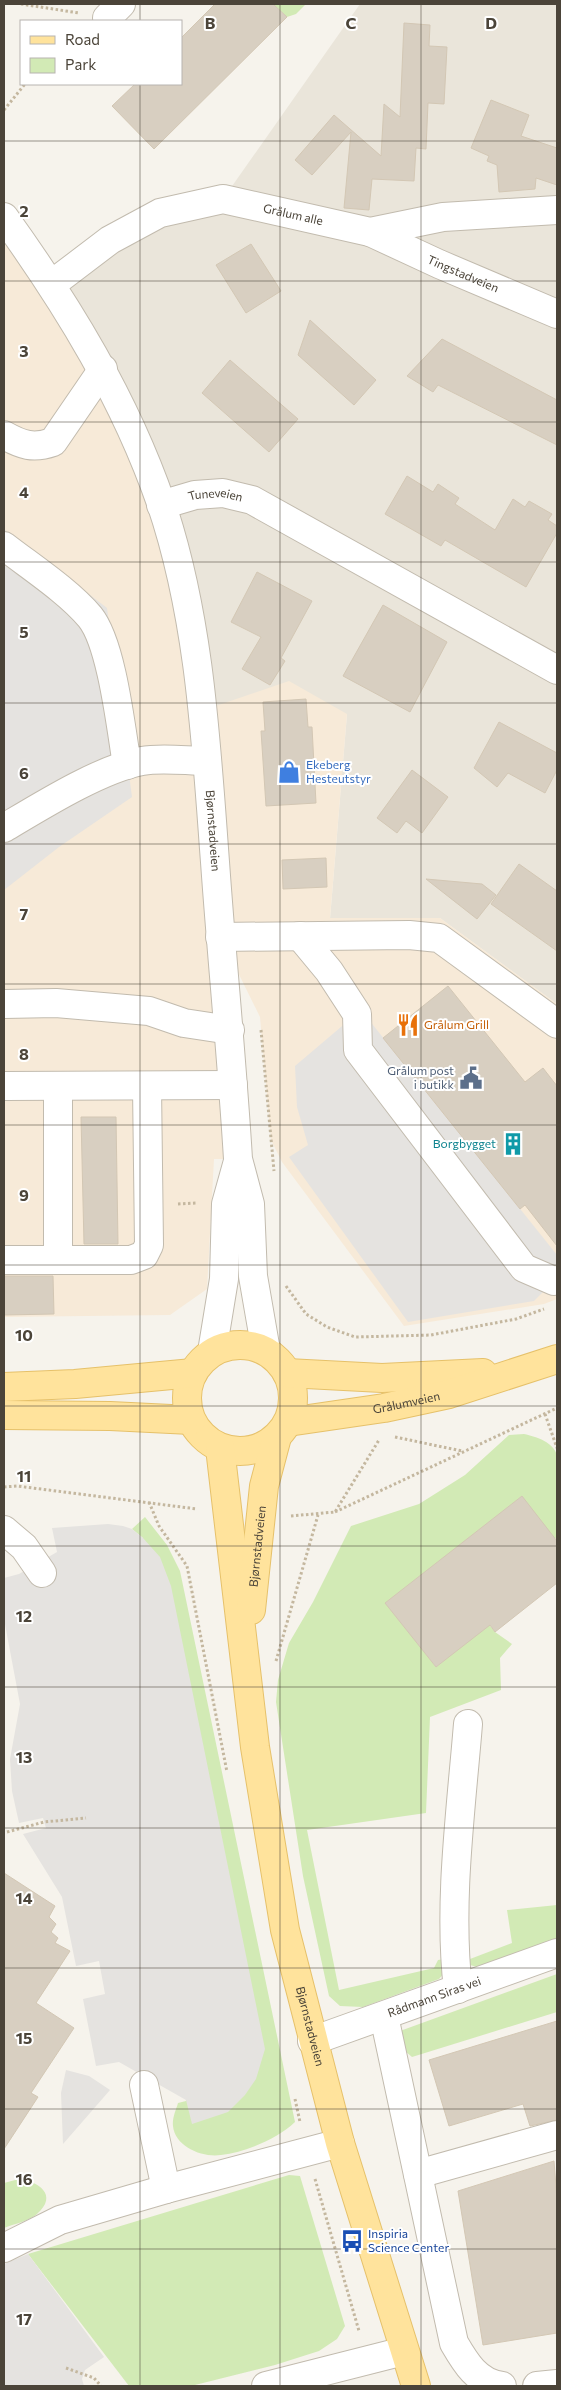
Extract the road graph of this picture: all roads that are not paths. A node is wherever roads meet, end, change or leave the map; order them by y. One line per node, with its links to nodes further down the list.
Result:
1 (557, 210): 3 (street, Grålum alle)
2 (4, 217): 4 (street)
3 (370, 232): 4 (street, Grålum alle); 5 (street, Tingstadveien)
4 (52, 284): 6 (street)
5 (557, 314)
6 (103, 369): 7 (street); 8 (street)
7 (4, 435)
8 (161, 505): 10 (street, Tuneveien); 11 (street, Bjørnstadveien)
9 (4, 546): 12 (street)
10 (557, 670)
11 (207, 761): 12 (street); 15 (street, Bjørnstadveien)
12 (128, 765): 13 (street)
13 (4, 828)
14 (300, 936): 15 (street); 17 (street); 26 (street)
15 (220, 937): 18 (street, Bjørnstadveien)
16 (4, 1004): 18 (street)
17 (557, 1024)
18 (230, 1030): 19 (street, Bjørnstadveien)
19 (233, 1085): 22 (street); 23 (street, Bjørnstadveien)
20 (4, 1086): 21 (street)
21 (58, 1086): 22 (street); 25 (street)
22 (147, 1086): 25 (street)
23 (238, 1159): 27 (street, Bjørnstadveien); 28 (street, Bjørnstadveien)
24 (4, 1260): 25 (street)
25 (58, 1260)
26 (557, 1280)
27 (266, 1351): 28 (main road); 32 (main road)
28 (212, 1352): 31 (main road)
29 (557, 1359): 30 (main road, Grålumveien)
30 (522, 1371): 32 (main road, Grålumveien); 36 (main road, Grålumveien)
31 (193, 1373): 33 (main road); 35 (main road)
32 (287, 1373): 36 (main road)
33 (4, 1387)
34 (4, 1415): 35 (main road)
35 (191, 1420): 37 (main road)
36 (282, 1430): 37 (main road); 40 (main road, Bjørnstadveien)
37 (220, 1448): 40 (main road, Bjørnstadveien)
38 (4, 1530): 39 (street)
39 (42, 1573)
40 (246, 1658): 45 (main road, Bjørnstadveien)
41 (468, 1724): 43 (street)
42 (557, 1953): 43 (street, Rådmann Siras vei)
43 (458, 1989): 44 (street, Rådmann Siras vei)
44 (384, 2016): 45 (street, Rådmann Siras vei); 49 (street)
45 (312, 2041): 48 (main road, Bjørnstadveien)
46 (144, 2085): 50 (street)
47 (557, 2135): 49 (street)
48 (340, 2143): 50 (street); 52 (main road, Bjørnstadveien)
49 (418, 2174): 56 (street)
50 (166, 2189): 51 (street)
51 (4, 2248)
52 (404, 2352): 54 (street); 55 (main road, Bjørnstadveien)
53 (557, 2384): 57 (street)
54 (266, 2386)
55 (416, 2386)
56 (502, 2386)
57 (537, 2386)

